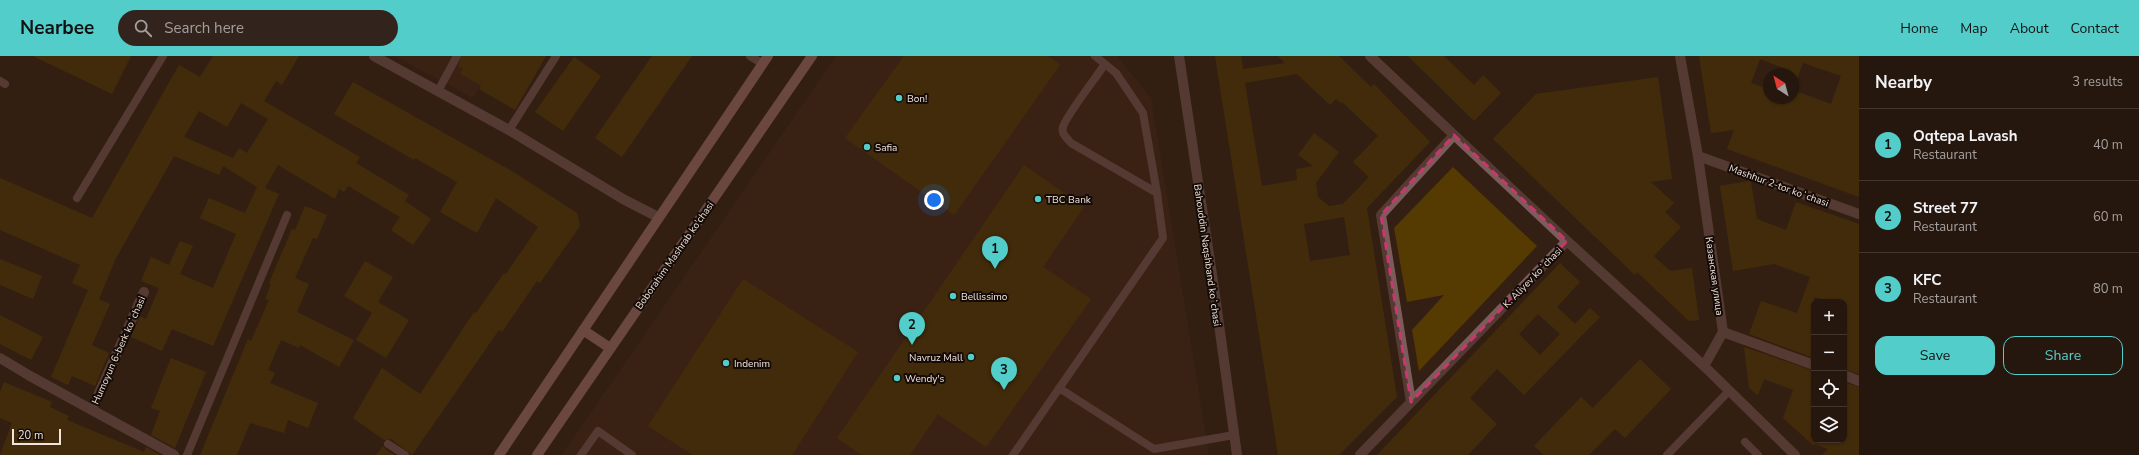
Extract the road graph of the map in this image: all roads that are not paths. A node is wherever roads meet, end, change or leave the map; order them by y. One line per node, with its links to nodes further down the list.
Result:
1 (163, 56): 18 (lane)
2 (374, 56): 13 (street)
3 (457, 56): 13 (lane)
4 (556, 56): 14 (lane)
5 (750, 56): 11 (lane)
6 (812, 56): 26 (main road, Boborahim Mashrab ko'chasi)
7 (1095, 56): 12 (lane)
8 (1179, 56): 36 (street, Bahouddin Naqshband koʻchasi)
9 (1370, 56): 15 (street, K. Aliyev koʻchasi)
10 (1680, 56): 16 (street, Казанская улица)
11 (766, 60): 21 (main road)
12 (1105, 64): 17 (lane); 17 (lane)
13 (438, 91): 14 (street)
14 (509, 130): 21 (street)
15 (1454, 135): 22 (street, K. Aliyev koʻchasi); 34 (street)
16 (1698, 156): 19 (street, Mashhur 2-tor koʻchasi); 25 (street, Казанская улица)
17 (1157, 193): 32 (lane)
18 (77, 198)
19 (1859, 214)
20 (287, 216): 40 (lane)
21 (658, 217): 24 (main road)
22 (1567, 241): 29 (street); 34 (street, K. Aliyev koʻchasi)
23 (144, 292): 35 (street, Humoyun 6-berk koʻchasi)
24 (583, 330): 26 (main road); 42 (main road)
25 (1723, 332): 28 (street); 29 (street)
26 (610, 348): 43 (main road, Boborahim Mashrab ko'chasi)
27 (0, 358): 35 (street, Humoyun 6-berk koʻchasi)
28 (1811, 364)
29 (1704, 366): 33 (street)
30 (1847, 376): 31 (street)
31 (1859, 381)
32 (1059, 388): 36 (lane); 46 (lane)
33 (1729, 391): 49 (lane); 51 (street)
34 (1411, 402): 48 (street, K. Aliyev koʻchasi)
35 (92, 409): 39 (street, Humoyun 6-berk koʻchasi)
36 (1234, 435): 47 (street, Bahouddin Naqshband koʻchasi)
37 (1745, 442): 50 (lane)
38 (388, 444): 41 (lane)
39 (174, 455)
40 (187, 455)
41 (405, 455)
42 (500, 455)
43 (538, 455)
44 (581, 455): 45 (lane)
45 (632, 455)
46 (1013, 455)
47 (1237, 455)
48 (1360, 455)
49 (1667, 455)
50 (1758, 455)
51 (1795, 455)

